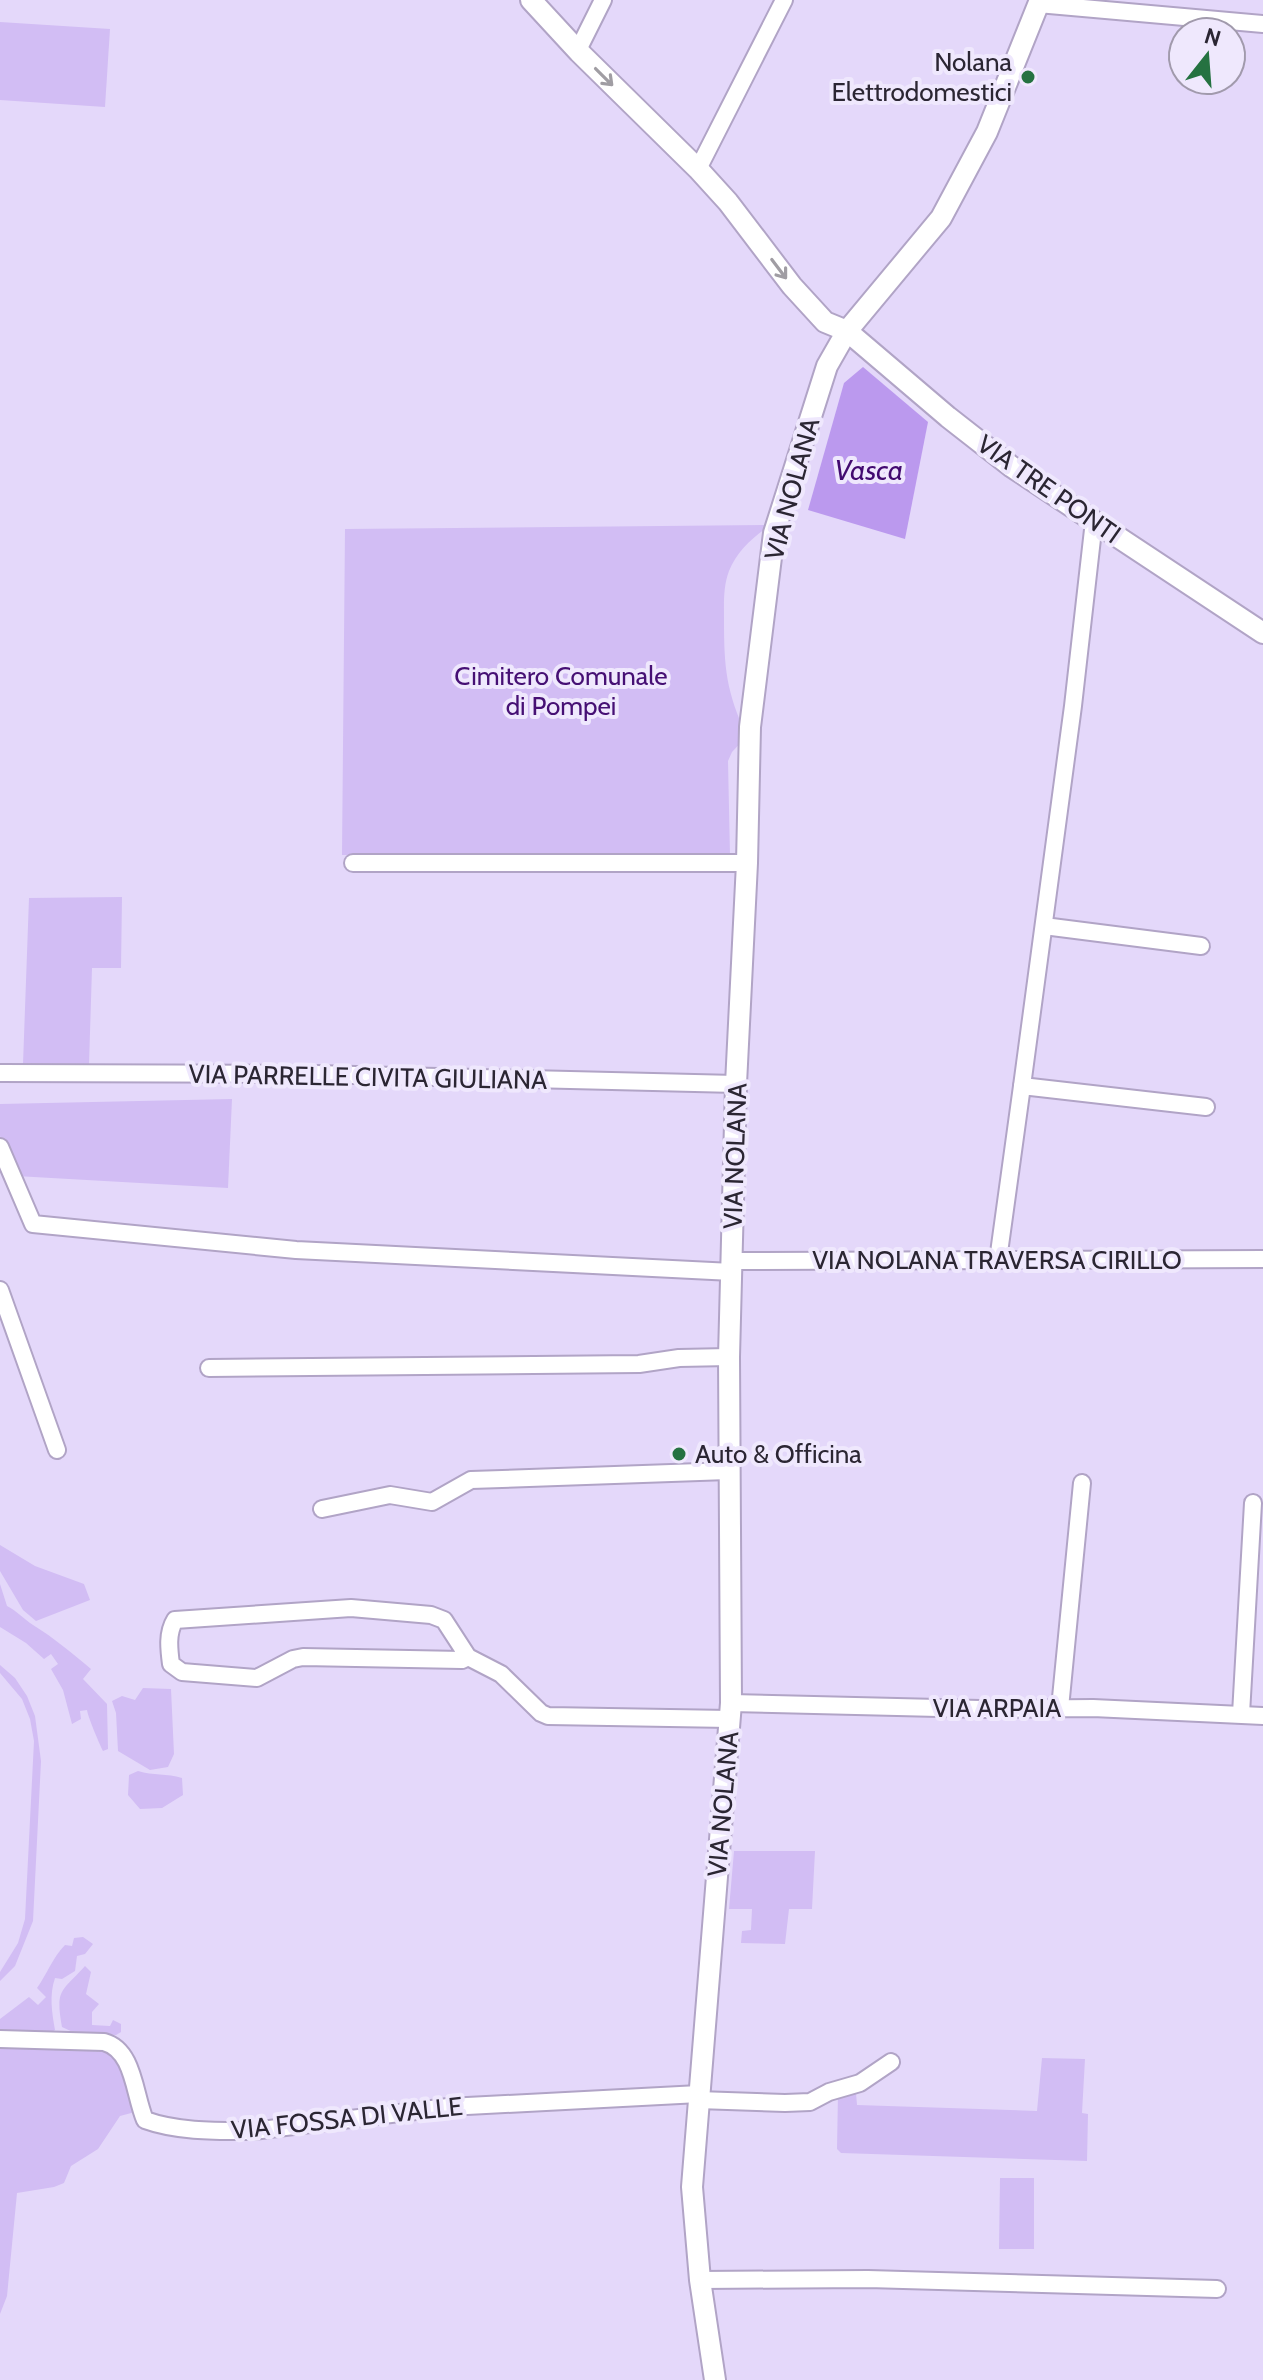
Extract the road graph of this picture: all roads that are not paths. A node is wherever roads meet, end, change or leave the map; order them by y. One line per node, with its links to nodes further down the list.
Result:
1 (531, 0): 6 (street, VIA TRE PONTI)
2 (603, 0): 6 (street)
3 (784, 0): 7 (street)
4 (1039, 2): 5 (street); 8 (street, VIA NOLANA)
5 (1263, 24)
6 (578, 50): 7 (street, VIA TRE PONTI, one-way to 7)
7 (698, 169): 8 (street, VIA TRE PONTI, one-way to 8)
8 (847, 331): 9 (street, VIA TRE PONTI); 12 (street, VIA NOLANA)
9 (1094, 521): 10 (street, VIA TRE PONTI); 13 (street)
10 (1263, 633)
11 (353, 863): 12 (street)
12 (747, 863): 16 (street, VIA NOLANA)
13 (1044, 926): 14 (street); 17 (street)
14 (1201, 946)
15 (0, 1073): 16 (street, VIA PARRELLE CIVITA GIULIANA)
16 (736, 1084): 22 (street, VIA NOLANA)
17 (1022, 1086): 18 (street); 21 (street)
18 (1206, 1107)
19 (0, 1147): 22 (street, VIA NOLANA TRAVERSA CIRILLO)
20 (1263, 1259): 21 (street, VIA NOLANA TRAVERSA CIRILLO)
21 (998, 1260): 22 (street, VIA NOLANA TRAVERSA CIRILLO)
22 (732, 1266): 24 (street, VIA NOLANA)
23 (1, 1297): 26 (street)
24 (729, 1357): 25 (street); 27 (street, VIA NOLANA)
25 (209, 1368)
26 (57, 1450)
27 (728, 1471): 30 (street); 33 (street, VIA NOLANA)
28 (1082, 1483): 32 (street)
29 (1253, 1503): 34 (street)
30 (322, 1509)
31 (468, 1657): 31 (street); 33 (street, VIA ARPAIA)
32 (1060, 1708): 33 (street, VIA ARPAIA); 34 (street, VIA ARPAIA)
33 (730, 1711): 38 (street, VIA NOLANA)
34 (1241, 1714): 35 (street, VIA ARPAIA)
35 (1263, 1716)
36 (0, 2039): 38 (street, VIA FOSSA DI VALLE)
37 (891, 2062): 38 (street)
38 (699, 2097): 39 (street, VIA NOLANA)
39 (700, 2280): 40 (street); 41 (street, VIA NOLANA)
40 (1217, 2289)
41 (715, 2380)

